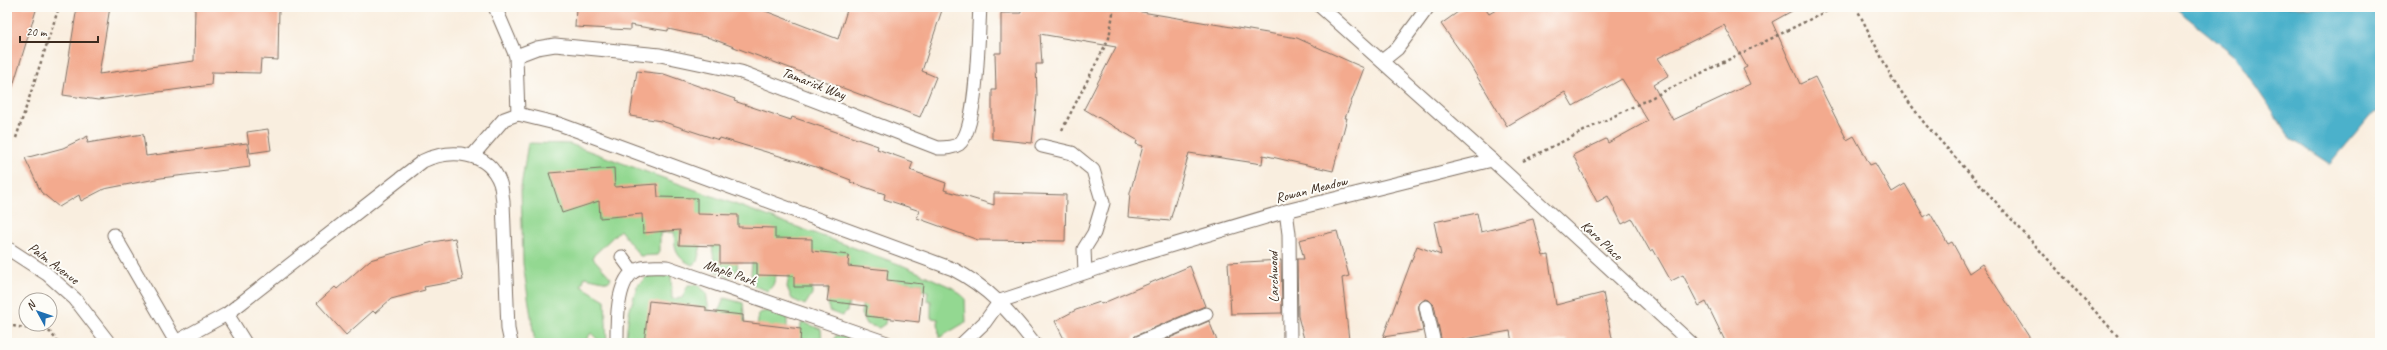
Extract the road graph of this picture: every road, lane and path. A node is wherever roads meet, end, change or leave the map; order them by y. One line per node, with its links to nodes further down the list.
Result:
1 (59, 7): 12 (path)
2 (495, 7): 9 (lane)
3 (980, 7): 9 (lane, Tamarisk Way)
4 (1114, 7): 14 (path)
5 (1321, 7): 10 (lane)
6 (1428, 7): 10 (lane)
7 (1835, 7): 17 (path)
8 (1856, 7): 42 (path)
9 (516, 56): 11 (lane)
10 (1382, 61): 16 (lane)
11 (518, 114): 15 (lane); 24 (lane)
12 (16, 138)
13 (1042, 146): 14 (lane)
14 (1060, 150): 23 (lane)
15 (473, 155): 26 (lane); 33 (lane)
16 (1492, 160): 17 (lane, Karo Place); 18 (lane, Rowan Meadow)
17 (1503, 171): 41 (lane, Karo Place)
18 (1286, 211): 23 (lane, Rowan Meadow); 39 (lane, Larchwood)
19 (114, 235): 29 (lane)
20 (7, 248): 31 (lane, Palm Avenue)
21 (622, 257): 22 (lane)
22 (633, 272): 34 (lane); 35 (lane, Maple Park)
23 (1085, 272): 24 (lane, Rowan Meadow)
24 (1000, 301): 36 (lane); 37 (lane)
25 (1426, 307): 40 (lane)
26 (227, 314): 29 (lane); 32 (lane)
27 (1206, 314): 38 (lane)
28 (7, 325): 30 (path)
29 (175, 342)
30 (59, 343)
31 (109, 343)
32 (245, 343)
33 (511, 343)
34 (617, 343)
35 (887, 343)
36 (963, 343)
37 (1034, 343)
38 (1138, 343)
39 (1290, 343)
40 (1434, 343)
41 (1690, 343)
42 (2124, 343)

